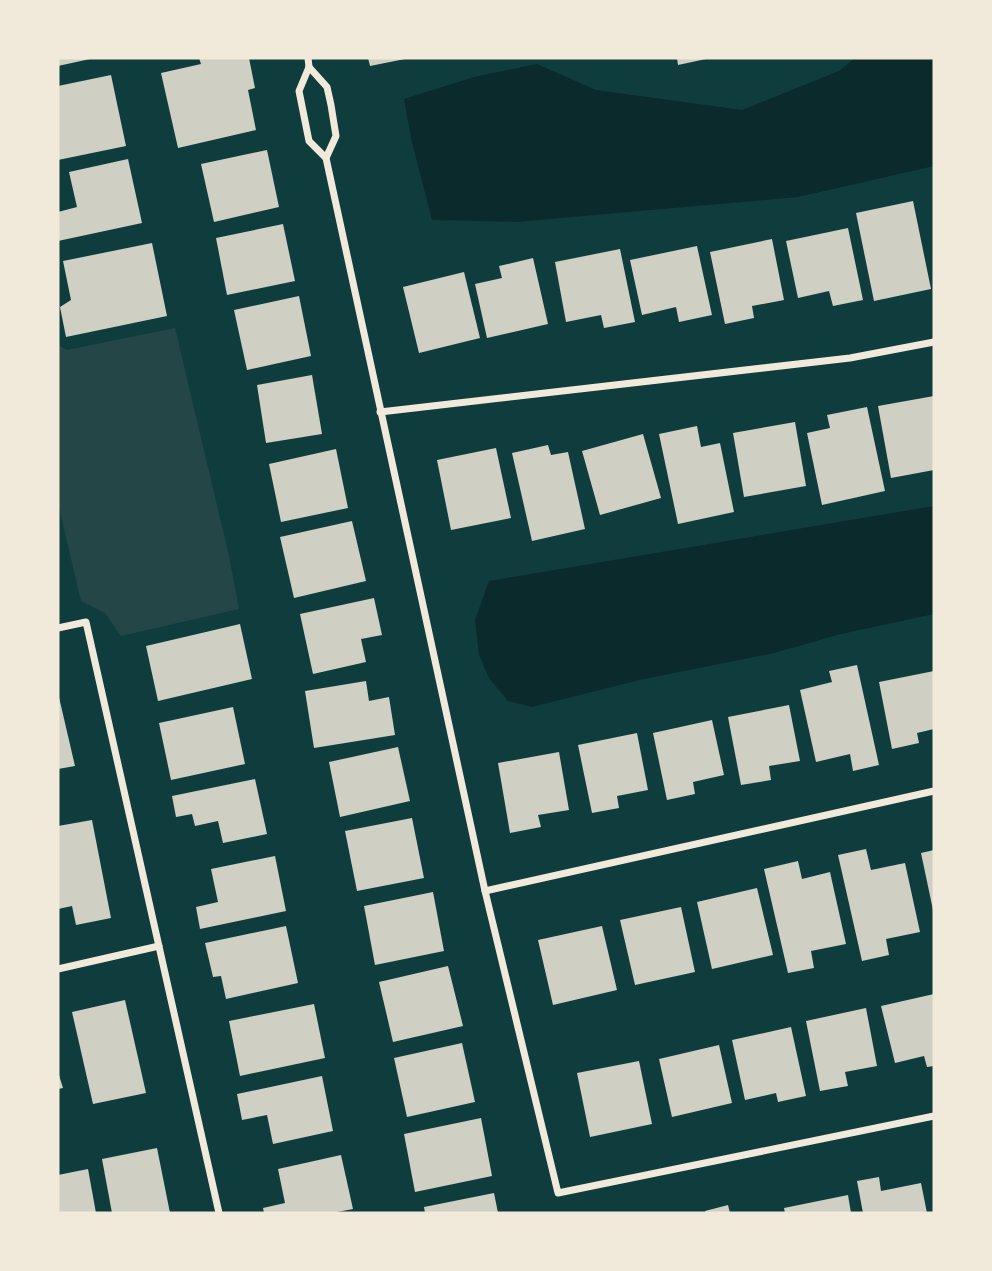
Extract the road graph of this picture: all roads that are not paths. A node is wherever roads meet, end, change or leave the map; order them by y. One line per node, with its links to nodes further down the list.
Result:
1 (308, 58): 2 (street)
2 (309, 68): 3 (street); 3 (street)
3 (326, 158): 5 (street)
4 (934, 342): 5 (street)
5 (380, 412): 8 (street)
6 (58, 628): 9 (street)
7 (934, 791): 8 (street)
8 (485, 891): 11 (street)
9 (159, 946): 10 (street); 12 (street)
10 (58, 969)
11 (934, 1116)
12 (219, 1213)

